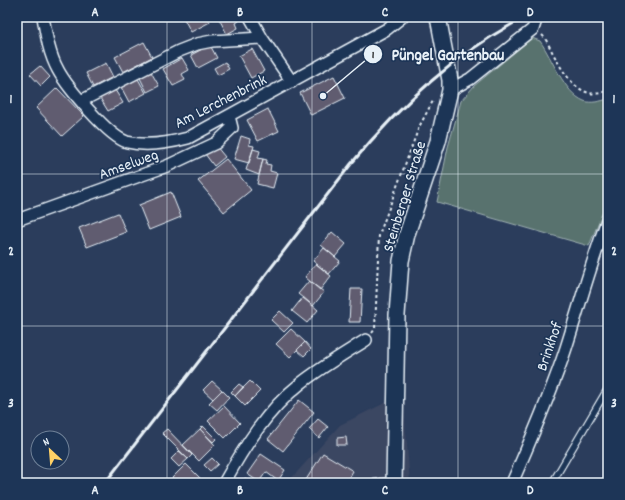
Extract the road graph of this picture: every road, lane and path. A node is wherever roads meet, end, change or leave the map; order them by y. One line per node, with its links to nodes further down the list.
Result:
1 (43, 17): 12 (street, Am Lerchenbrink)
2 (250, 17): 7 (street, Am Lerchenbrink)
3 (402, 17): 8 (street, Am Lerchenbrink)
4 (438, 17): 9 (street, Steinberger Straße)
5 (537, 17): 6 (street)
6 (532, 29): 9 (street); 10 (path)
7 (262, 38): 8 (street, Am Lerchenbrink); 12 (street)
8 (292, 82): 13 (street, Am Lerchenbrink)
9 (450, 90): 18 (street, Steinberger Straße)
10 (608, 90)
11 (436, 97): 16 (path)
12 (81, 101): 13 (street, Am Lerchenbrink)
13 (229, 116): 15 (street, Amselweg)
14 (608, 218): 21 (street, Brinkhof)
15 (17, 220)
16 (366, 340): 19 (street)
17 (608, 388): 22 (lane)
18 (394, 482): 20 (lane)
19 (224, 483)
20 (370, 483)
21 (512, 483)
22 (552, 483)

